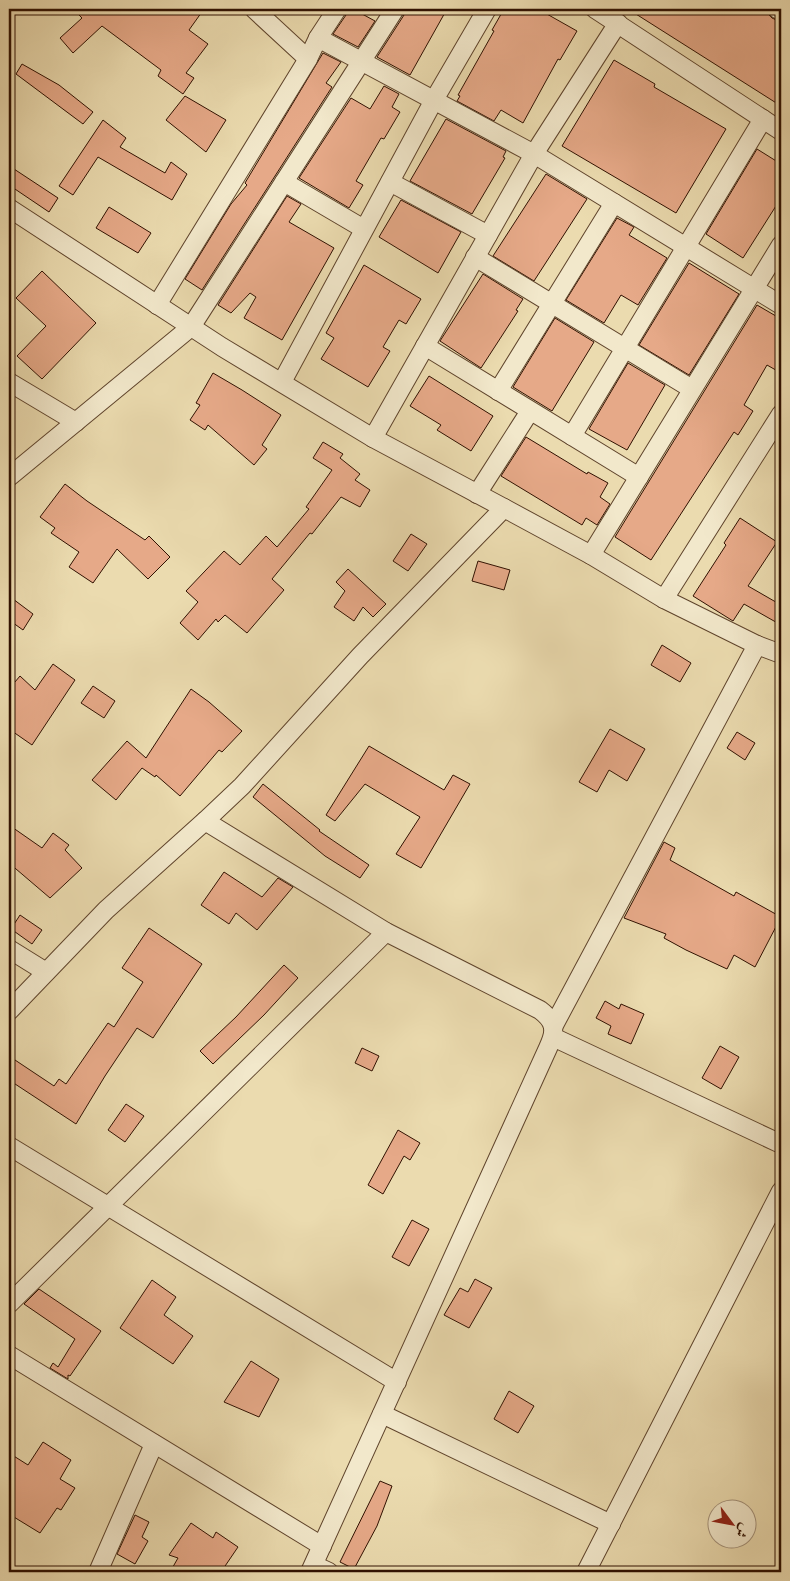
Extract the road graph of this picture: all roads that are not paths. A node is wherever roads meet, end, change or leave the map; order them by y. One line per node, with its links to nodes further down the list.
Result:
1 (254, 9): 10 (street)
2 (337, 9): 9 (street)
3 (395, 9): 11 (street)
4 (488, 9): 12 (street)
5 (595, 9): 8 (street)
6 (777, 9): 7 (street)
7 (781, 11)
8 (618, 23): 13 (street); 15 (street)
9 (318, 38): 10 (street); 11 (street)
10 (308, 59): 27 (street)
11 (361, 61): 12 (street); 16 (street)
12 (434, 100): 15 (street); 17 (street)
13 (763, 119): 14 (street); 23 (street)
14 (781, 131)
15 (534, 154): 18 (street); 21 (street)
16 (284, 182): 20 (street); 29 (street)
17 (390, 182): 20 (street); 21 (street)
18 (614, 203): 23 (street); 26 (street)
19 (9, 208): 27 (street)
20 (364, 229): 33 (street)
21 (488, 235): 24 (street)
22 (781, 245): 25 (street)
23 (686, 246): 25 (street); 31 (street)
24 (476, 257): 26 (street); 30 (street)
25 (754, 288): 28 (street); 34 (street)
26 (552, 303): 31 (street); 35 (street)
27 (158, 305): 29 (street)
28 (781, 305)
29 (191, 327): 33 (street); 38 (street)
30 (425, 346): 35 (street); 40 (street)
31 (624, 348): 34 (street); 39 (street)
32 (9, 382): 38 (street)
33 (282, 382): 40 (street)
34 (692, 389): 42 (street)
35 (498, 391): 36 (street)
36 (530, 411): 39 (street); 43 (street)
37 (781, 414): 46 (street)
38 (76, 422): 41 (street)
39 (572, 436): 42 (street)
40 (373, 438): 43 (street)
41 (9, 477)
42 (639, 477): 45 (street)
43 (477, 494): 44 (street)
44 (504, 508): 45 (street); 49 (street)
45 (590, 555): 46 (street)
46 (664, 599): 47 (street)
47 (757, 645): 48 (street); 54 (street)
48 (781, 654)
49 (205, 821): 50 (street); 52 (street)
50 (386, 932): 54 (street); 58 (street)
51 (9, 949): 52 (street)
52 (46, 972): 53 (street)
53 (9, 1011)
54 (553, 1032): 55 (street); 61 (street)
55 (781, 1144)
56 (9, 1146): 58 (street)
57 (781, 1191): 64 (street)
58 (108, 1206): 59 (street); 61 (street)
59 (9, 1304)
60 (9, 1355): 63 (street)
61 (397, 1382): 62 (street)
62 (382, 1414): 64 (street); 65 (street)
63 (154, 1444): 65 (street); 67 (street)
64 (611, 1524): 68 (street)
65 (322, 1546): 66 (street)
66 (318, 1570)
67 (98, 1572)
68 (586, 1572)

